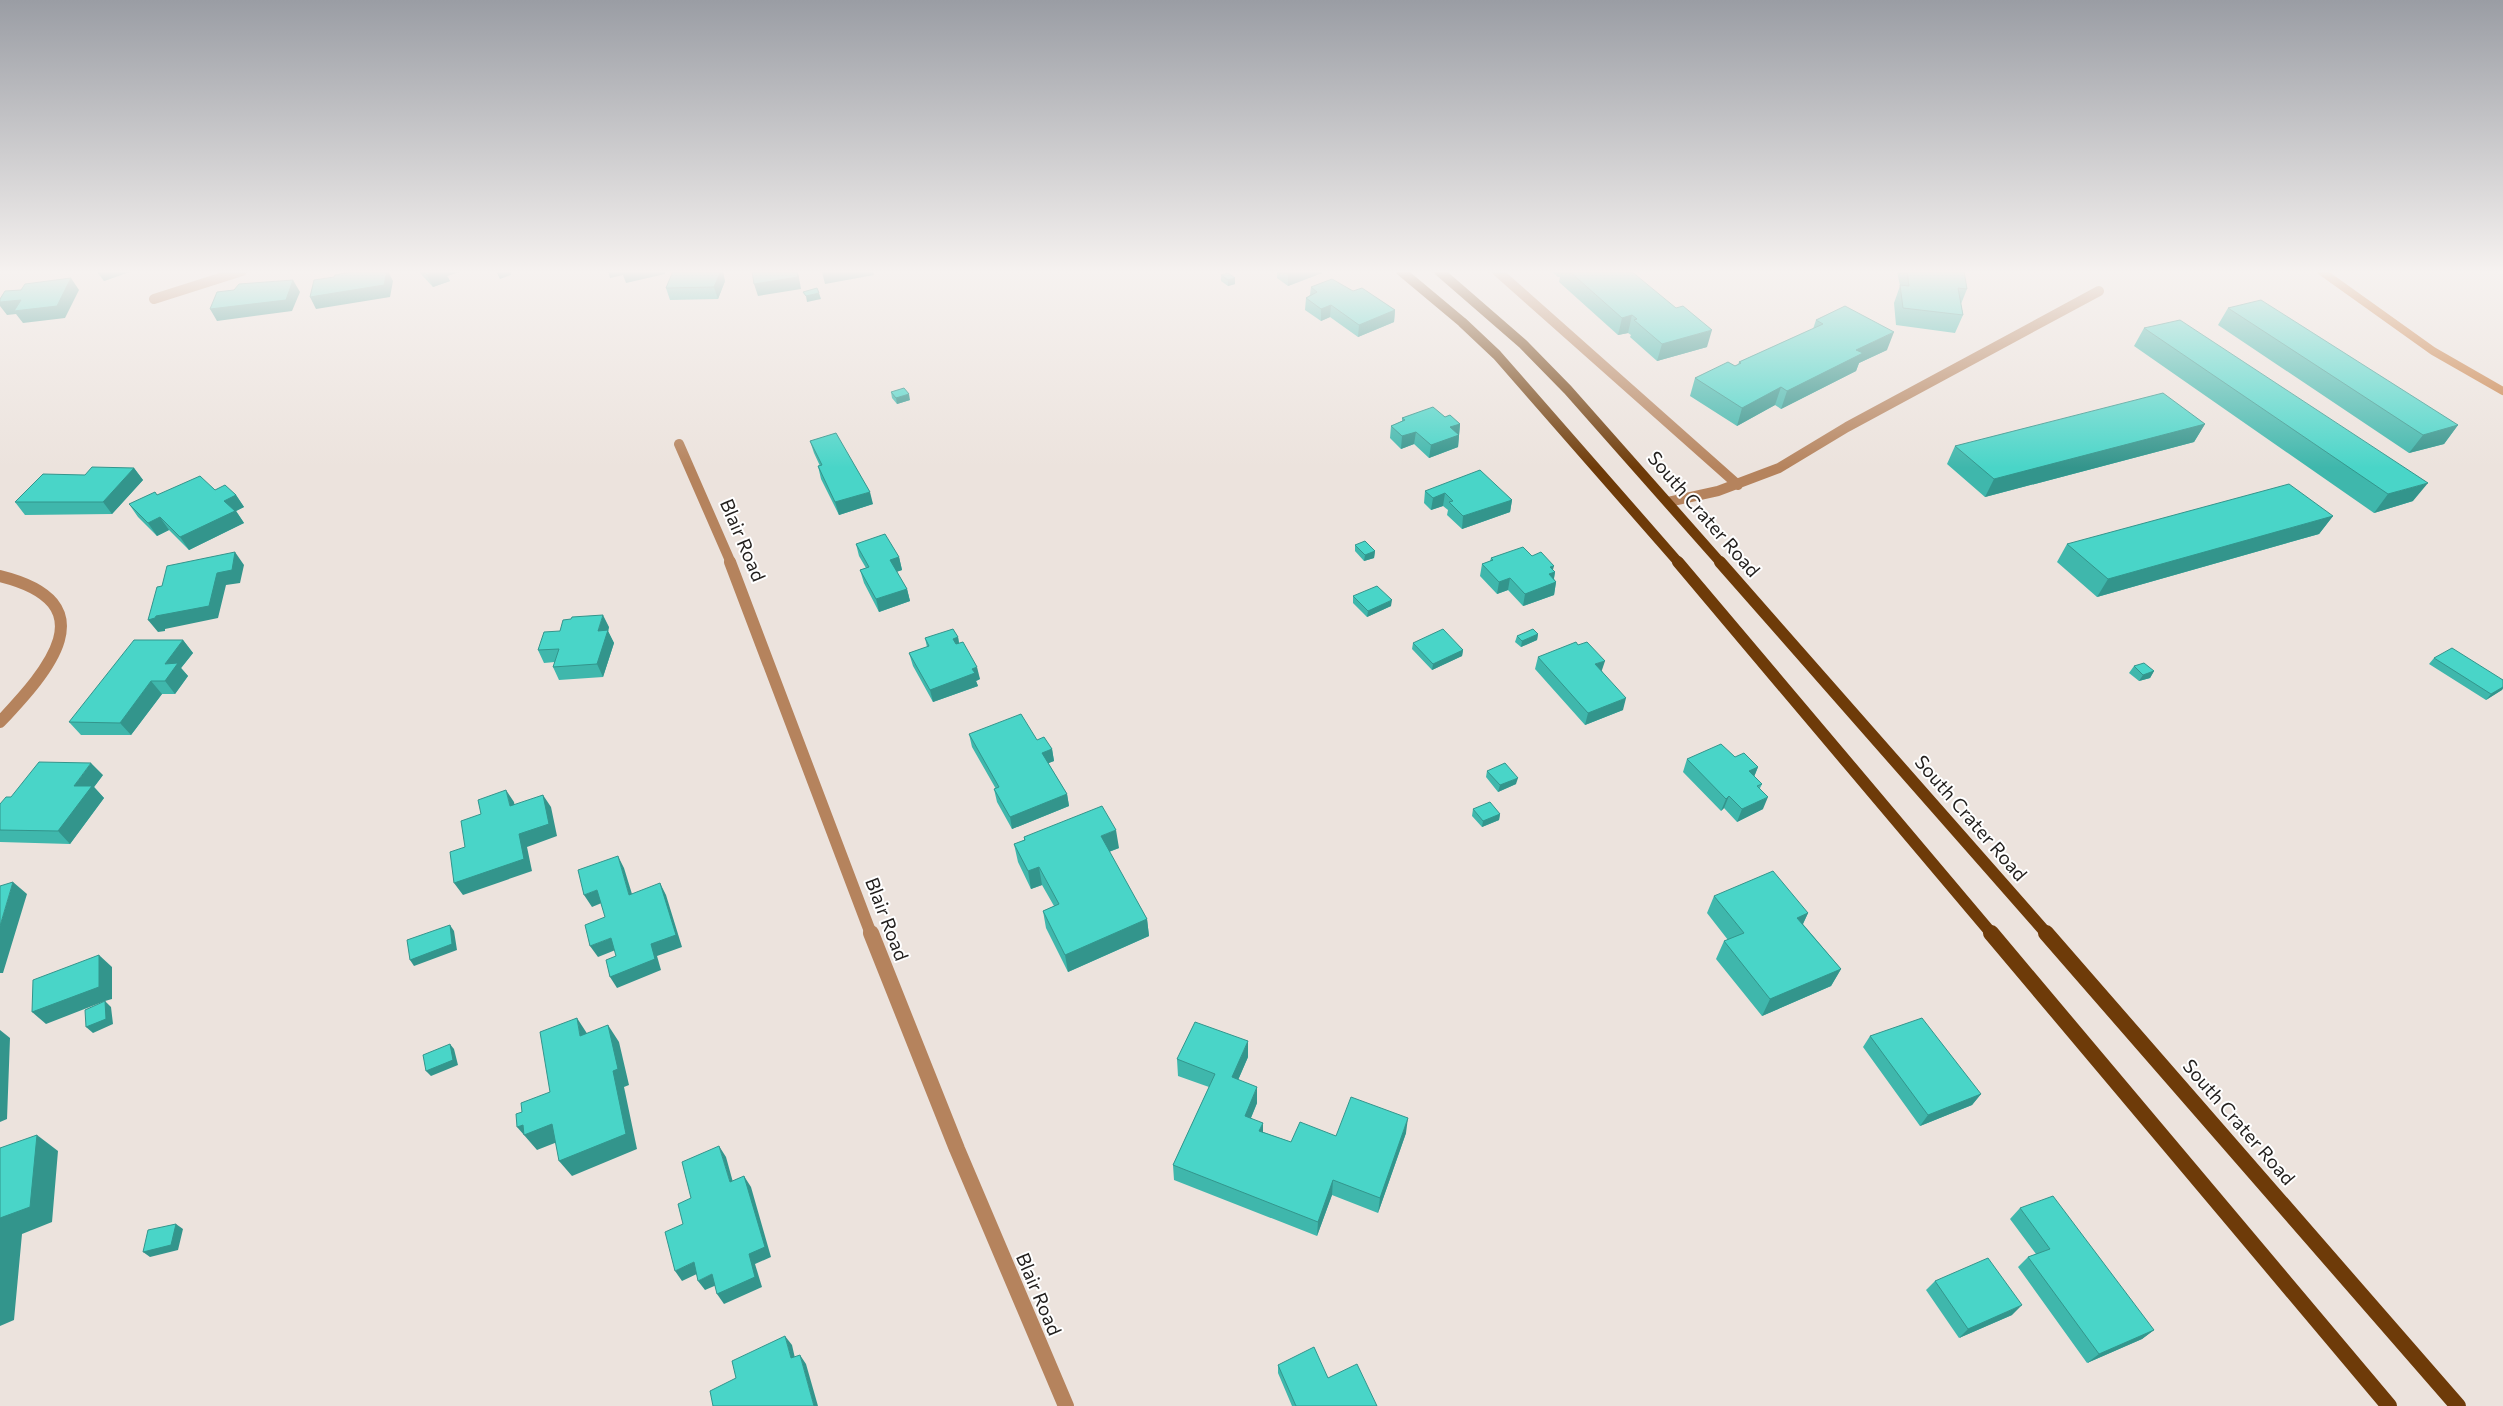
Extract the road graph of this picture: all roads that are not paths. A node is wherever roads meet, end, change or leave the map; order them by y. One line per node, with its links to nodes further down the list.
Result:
1 (1477, 337): 11 (main road)
2 (1515, 337): 7 (main road, South Crater Road)
3 (1571, 337): 6 (street)
4 (2014, 337): 6 (street)
5 (679, 444): 10 (street, Blair Road)
6 (1738, 485): 7 (street)
7 (1668, 502): 12 (main road, South Crater Road)
8 (0, 576): 9 (street)
9 (0, 722)
10 (1066, 1406)
11 (2389, 1406)
12 (2458, 1406)

